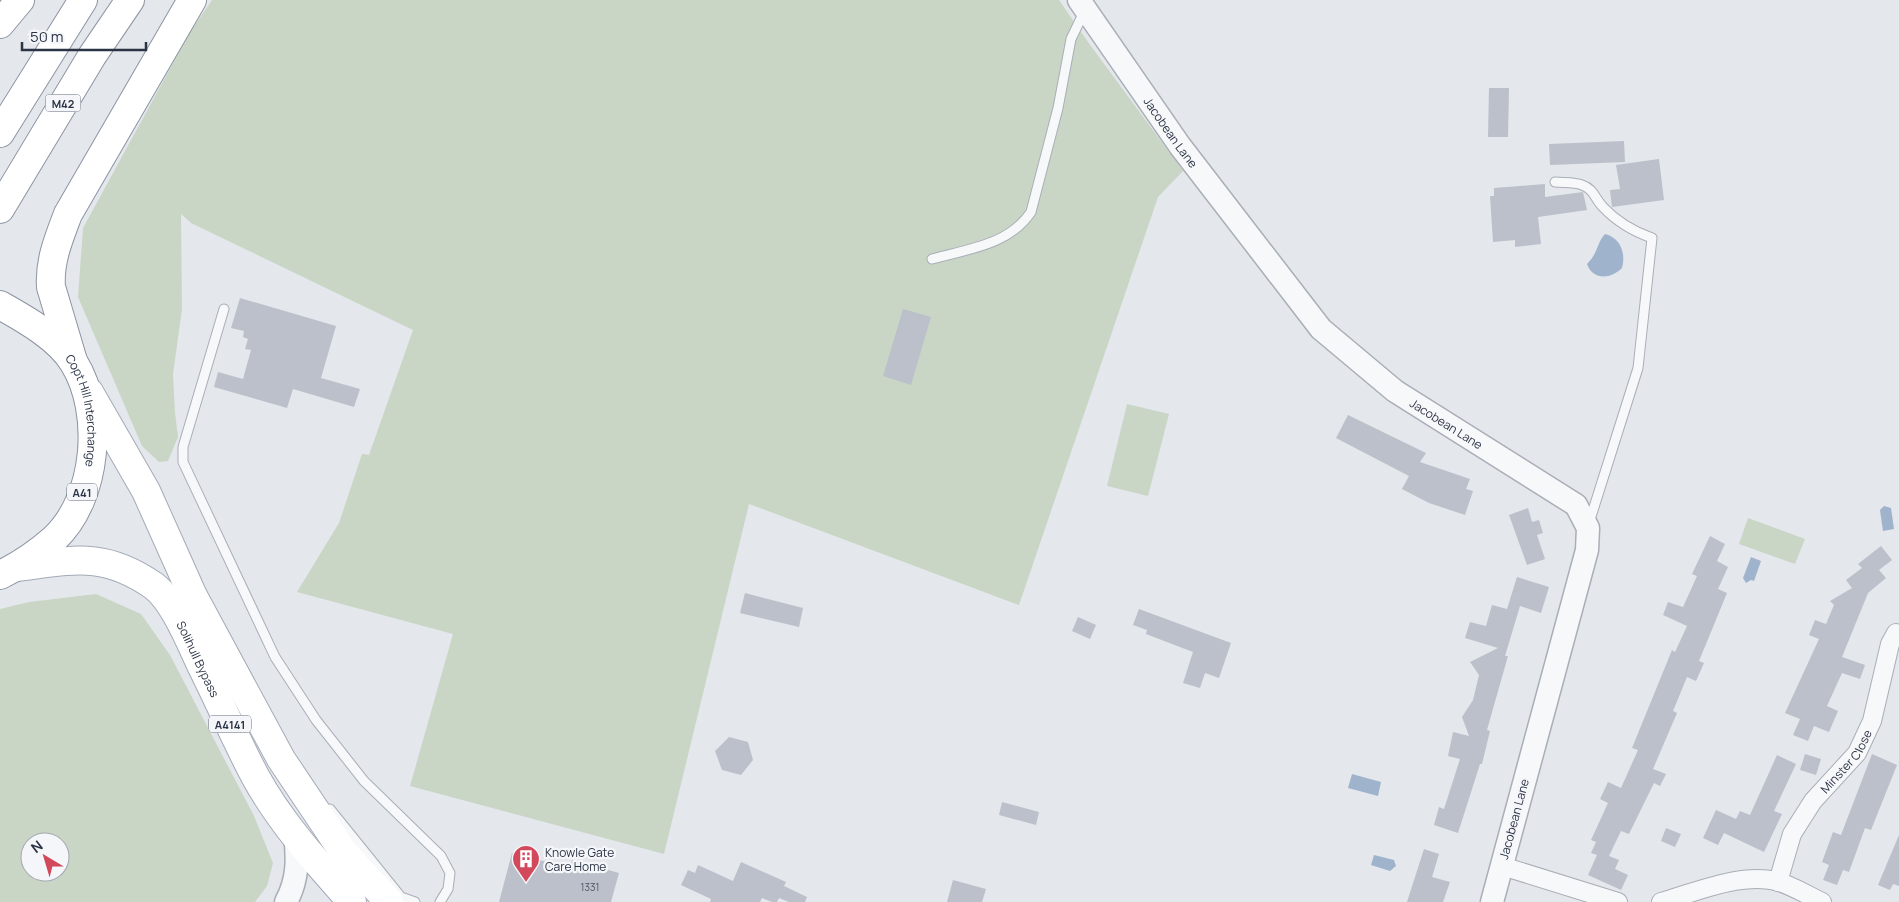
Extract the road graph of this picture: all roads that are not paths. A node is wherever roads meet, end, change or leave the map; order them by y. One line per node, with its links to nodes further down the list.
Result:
1 (20, 0): 6 (main road)
2 (83, 0): 7 (main road)
3 (130, 0): 9 (main road, M42)
4 (192, 0): 13 (main road)
5 (1082, 5): 10 (lane); 15 (street, Jacobean Lane)
6 (0, 24)
7 (0, 133)
8 (1555, 182): 15 (lane)
9 (0, 209)
10 (932, 260)
11 (4, 307): 13 (main road, Copt Hill Interchange / A41)
12 (224, 309): 29 (lane)
13 (73, 361): 14 (main road, Copt Hill Interchange / A41)
14 (89, 392): 16 (main road, Copt Hill Interchange / A41); 18 (main road, Solihull Bypass / A4141)
15 (1588, 528): 21 (street, Jacobean Lane)
16 (8, 571): 20 (main road, Solihull Bypass / A4141)
17 (1896, 633): 23 (street, Minster Close)
18 (246, 696): 19 (main road, A4141); 22 (main road)
19 (314, 796): 27 (main road, A4141); 28 (lane)
20 (295, 835): 22 (main road, Solihull Bypass / A4141); 24 (street)
21 (1502, 866): 30 (street, Jacobean Lane); 31 (street)
22 (324, 871): 25 (street); 26 (main road, Solihull Bypass / A4141)
23 (1778, 882): 32 (street); 33 (street)
24 (286, 902)
25 (295, 902)
26 (352, 902)
27 (389, 902)
28 (415, 902)
29 (438, 902)
30 (1492, 902)
31 (1618, 902)
32 (1662, 902)
33 (1822, 902)

